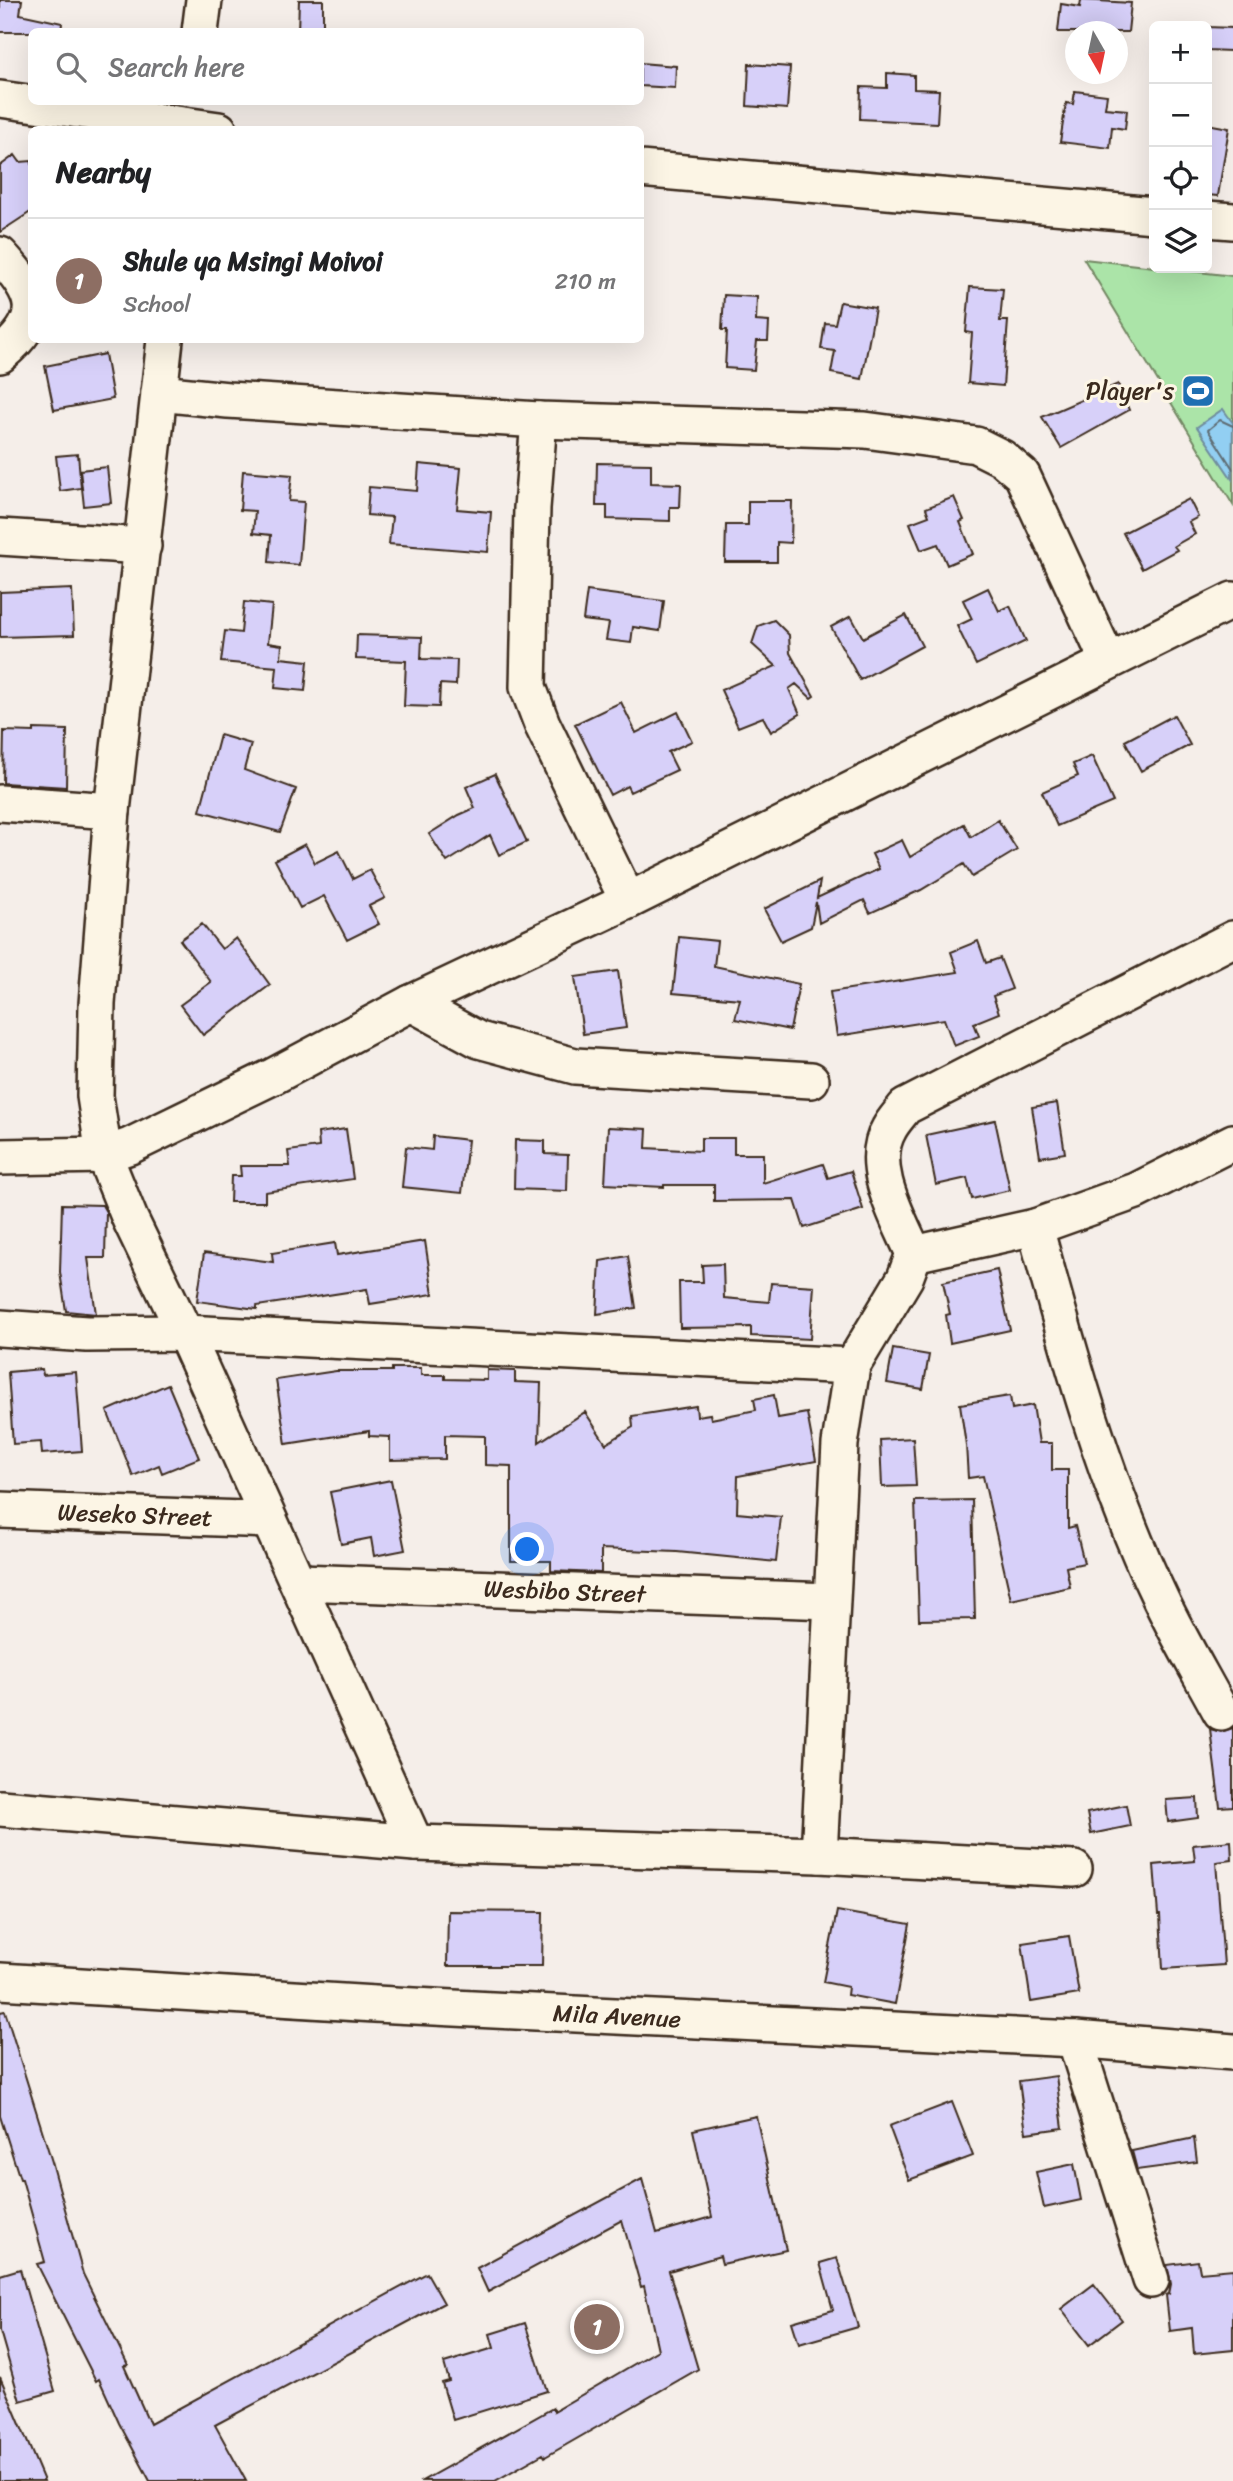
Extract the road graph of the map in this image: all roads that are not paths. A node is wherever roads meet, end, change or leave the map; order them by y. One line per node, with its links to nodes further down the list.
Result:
1 (204, 0): 2 (street)
2 (200, 28)
3 (0, 99): 4 (street)
4 (28, 102)
5 (53, 105): 6 (street)
6 (196, 121)
7 (644, 169): 8 (street)
8 (1149, 215)
9 (1212, 219): 10 (street)
10 (1233, 221)
11 (0, 255): 12 (street)
12 (28, 290)
13 (28, 319): 15 (street)
14 (165, 343): 16 (street)
15 (0, 355)
16 (159, 393): 17 (street); 19 (street)
17 (539, 420): 21 (street); 24 (street)
18 (0, 537): 19 (street)
19 (143, 546): 23 (street)
20 (1233, 600): 21 (street)
21 (1108, 661): 24 (street)
22 (0, 803): 23 (street)
23 (112, 811): 29 (street)
24 (628, 901): 26 (street)
25 (1233, 939): 32 (street)
26 (411, 1003): 27 (street); 29 (street)
27 (811, 1080)
28 (1233, 1142): 31 (street)
29 (104, 1155): 30 (street); 34 (street)
30 (0, 1157)
31 (1035, 1227): 32 (street); 40 (street)
32 (914, 1254): 35 (street)
33 (0, 1328): 34 (street)
34 (184, 1333): 35 (street); 37 (street)
35 (852, 1366): 39 (street)
36 (0, 1510): 37 (street, Weseko Street)
37 (269, 1520): 38 (street)
38 (299, 1583): 39 (street, Wesbibo Street); 42 (street)
39 (831, 1601): 43 (street)
40 (1222, 1712)
41 (0, 1808): 42 (street)
42 (415, 1843): 43 (street)
43 (819, 1855): 44 (street)
44 (1074, 1869)
45 (0, 1980): 46 (street, Mila Avenue)
46 (1075, 2039): 47 (street, Mila Avenue); 48 (street)
47 (1233, 2052)
48 (1152, 2280)

